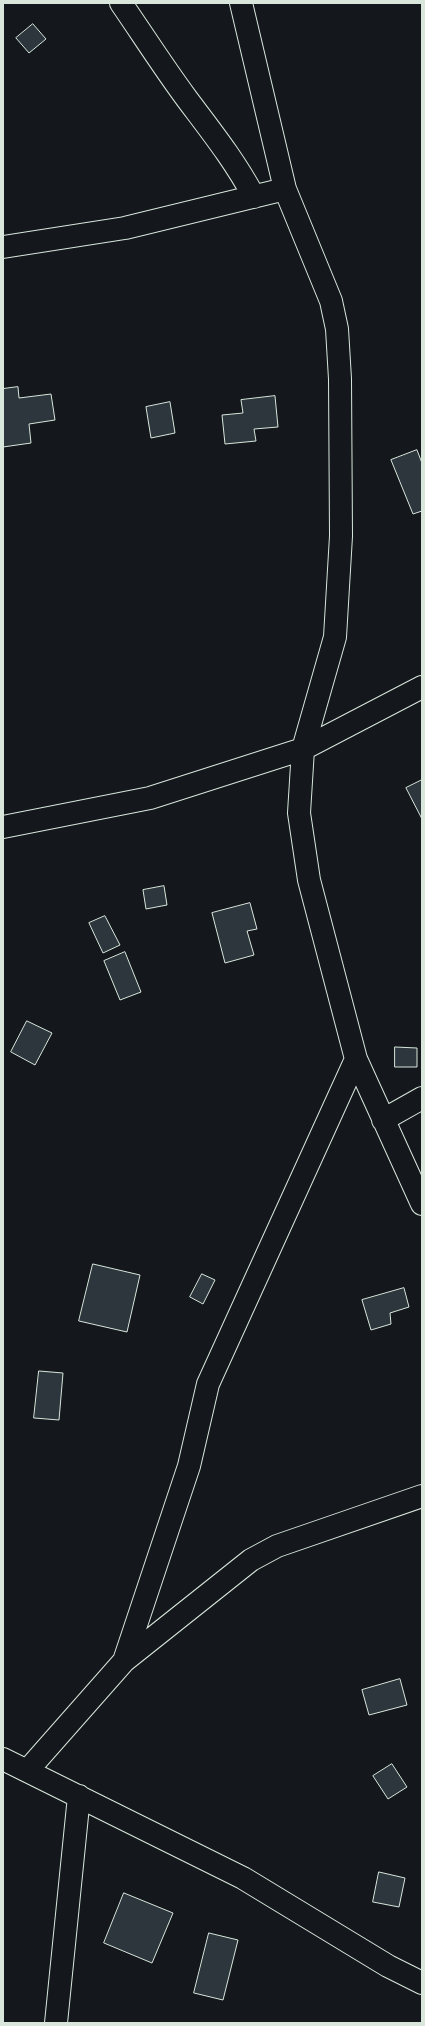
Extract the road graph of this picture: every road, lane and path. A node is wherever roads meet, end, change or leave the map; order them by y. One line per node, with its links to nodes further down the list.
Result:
1 (121, 3): 4 (street)
2 (241, 3): 3 (street)
3 (285, 189): 4 (street); 7 (street)
4 (254, 197): 5 (street)
5 (3, 247)
6 (422, 686): 7 (street)
7 (304, 749): 8 (street); 9 (street)
8 (3, 827)
9 (356, 1059): 11 (street); 14 (street)
10 (422, 1098): 11 (street)
11 (384, 1120): 12 (street)
12 (422, 1204)
13 (422, 1496): 14 (street)
14 (124, 1660): 16 (street)
15 (3, 1759): 16 (street)
16 (26, 1772): 17 (street)
17 (79, 1796): 18 (street); 19 (street)
18 (422, 1983)
19 (56, 2023)

